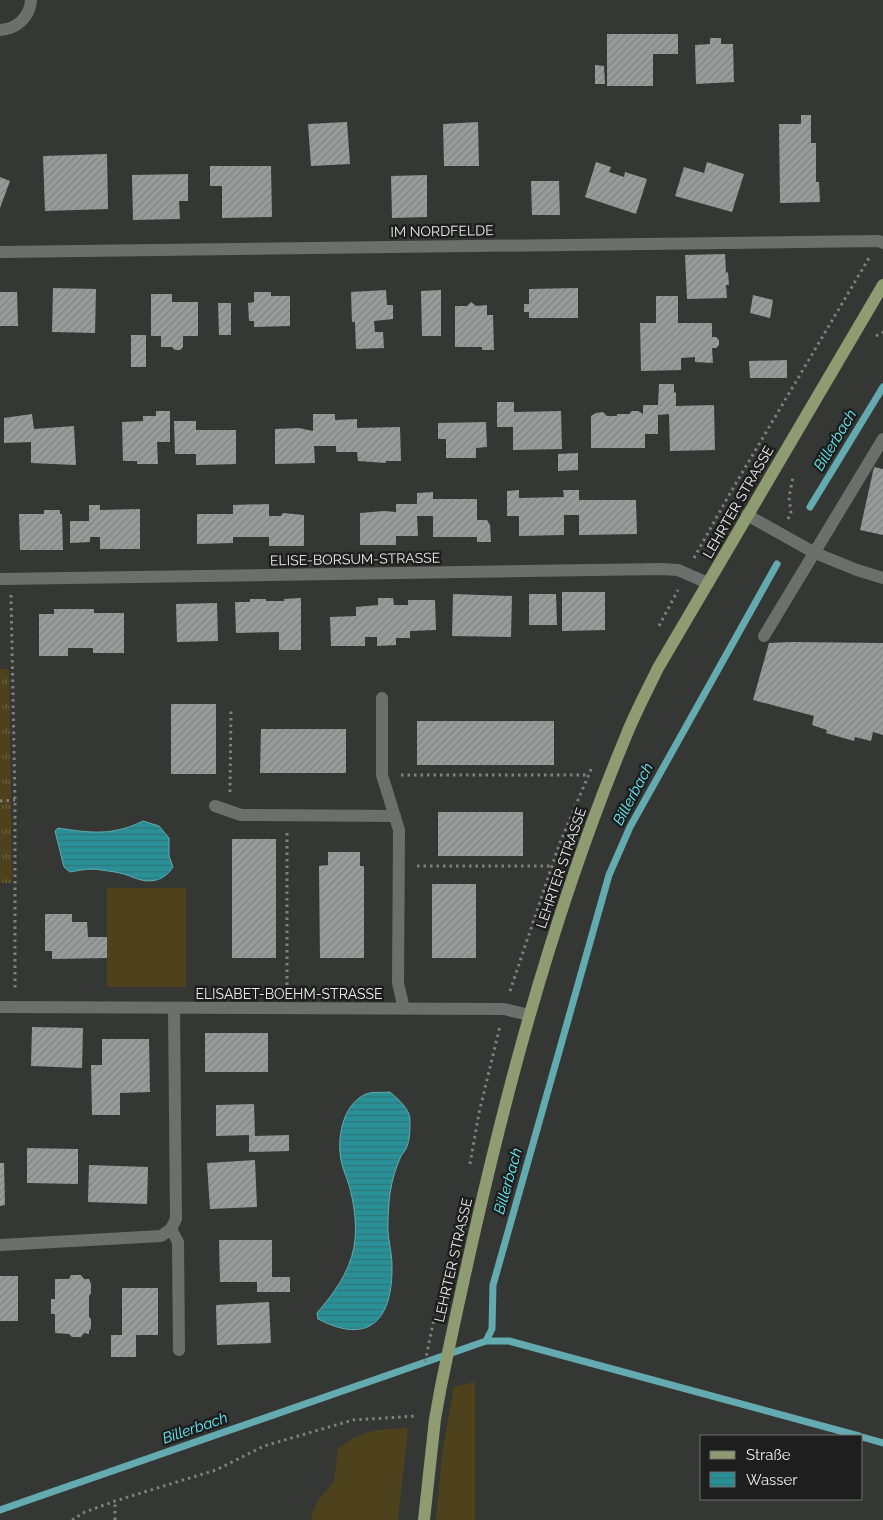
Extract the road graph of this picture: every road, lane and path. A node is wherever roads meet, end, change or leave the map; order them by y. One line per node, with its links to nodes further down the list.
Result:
1 (31, 0): 2 (street)
2 (0, 30)
3 (883, 242): 4 (street, IM NORDFELDE)
4 (0, 252)
5 (883, 285): 8 (main road, LEHRTER STRASSE)
6 (883, 439): 10 (street)
7 (793, 475): 9 (path)
8 (748, 516): 9 (street); 13 (main road, LEHRTER STRASSE)
9 (780, 532): 10 (street)
10 (815, 553): 11 (street); 14 (street)
11 (883, 578)
12 (5, 579): 13 (street, ELISE-BORSUM-STRASSE); 19 (path)
13 (708, 583): 32 (main road, LEHRTER STRASSE)
14 (764, 636)
15 (382, 698): 17 (street, ELISABET-BOEHM-STRASSE)
16 (231, 711): 22 (path)
17 (382, 775): 18 (path); 24 (street, ELISABET-BOEHM-STRASSE)
18 (588, 775)
19 (15, 800): 20 (path); 28 (path)
20 (0, 801)
21 (215, 806): 22 (street)
22 (230, 811): 23 (street)
23 (287, 815): 24 (street); 30 (path)
24 (395, 816): 25 (street, ELISABET-BOEHM-STRASSE)
25 (399, 866): 26 (path); 31 (street, ELISABET-BOEHM-STRASSE)
26 (552, 866)
27 (0, 1007): 28 (street, ELISABET-BOEHM-STRASSE)
28 (16, 1007): 29 (street, ELISABET-BOEHM-STRASSE)
29 (174, 1009): 30 (street, ELISABET-BOEHM-STRASSE); 33 (street)
30 (287, 1009): 31 (street, ELISABET-BOEHM-STRASSE)
31 (404, 1009): 32 (street, ELISABET-BOEHM-STRASSE)
32 (529, 1015): 36 (main road, LEHRTER STRASSE)
33 (171, 1229): 34 (street); 35 (street)
34 (0, 1245)
35 (178, 1350)
36 (435, 1419): 37 (path); 40 (main road, LEHRTER STRASSE)
37 (115, 1501): 38 (path); 39 (path)
38 (72, 1520)
39 (115, 1520)
40 (424, 1520)

